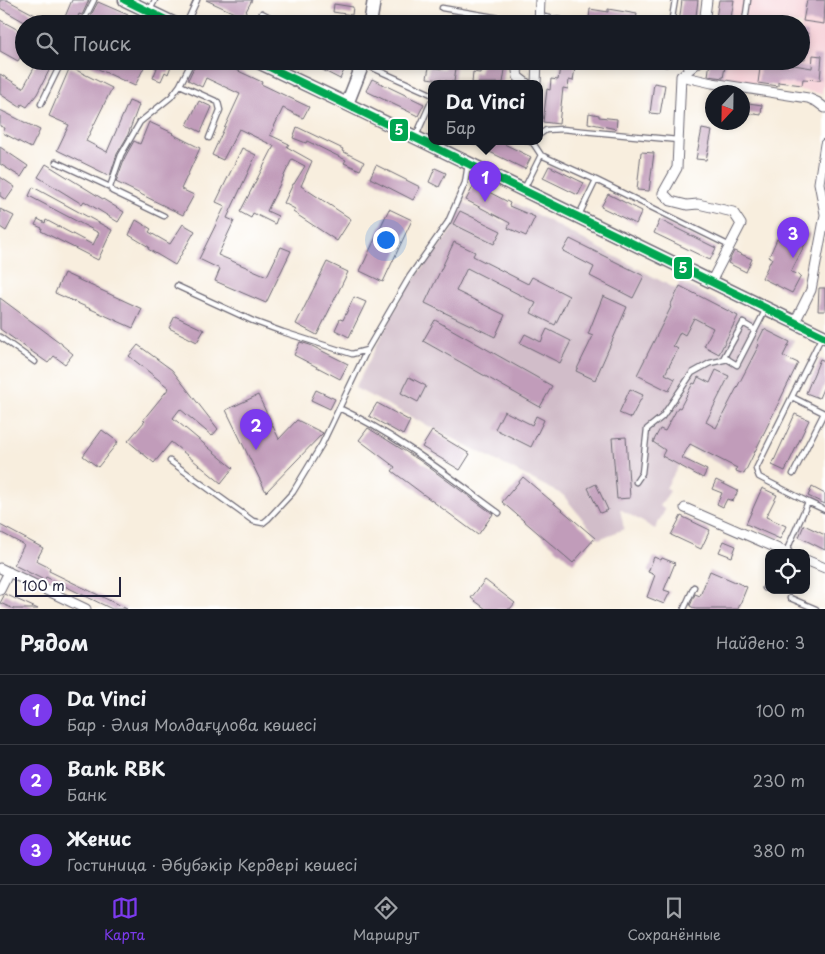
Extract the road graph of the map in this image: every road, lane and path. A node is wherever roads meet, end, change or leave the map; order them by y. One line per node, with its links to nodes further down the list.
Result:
1 (94, 0): 12 (lane)
2 (125, 0): 9 (main road)
3 (198, 0): 14 (lane)
4 (374, 0): 16 (main road)
5 (540, 0): 18 (street)
6 (675, 0): 19 (lane)
7 (708, 0): 20 (street)
8 (748, 0): 21 (lane)
9 (152, 6): 13 (main road)
10 (442, 8): 17 (lane)
11 (262, 13): 15 (lane)
12 (86, 15)
13 (164, 15)
14 (190, 15)
15 (266, 15)
16 (372, 15)
17 (483, 15)
18 (539, 15)
19 (673, 15)
20 (706, 15)
21 (747, 15)
22 (57, 70): 31 (lane)
23 (188, 70): 29 (lane)
24 (275, 70): 32 (main road)
25 (359, 70): 32 (main road)
26 (379, 70): 30 (lane)
27 (689, 70): 28 (street)
28 (681, 76): 33 (street); 38 (street)
29 (180, 85): 37 (lane); 47 (lane)
30 (428, 93)
31 (40, 104)
32 (347, 104): 36 (main road)
33 (825, 108)
34 (428, 109): 36 (lane)
35 (543, 132): 38 (lane)
36 (416, 137): 39 (main road)
37 (209, 138)
38 (678, 140): 53 (street)
39 (428, 143)
40 (825, 144): 49 (street)
41 (432, 145): 45 (main road)
42 (534, 145): 43 (lane)
43 (541, 155): 46 (lane); 48 (lane)
44 (56, 162): 47 (lane)
45 (469, 163): 48 (main road); 61 (lane)
46 (596, 180): 52 (lane); 53 (lane)
47 (110, 187): 51 (lane)
48 (524, 190): 52 (main road)
49 (824, 199): 50 (street)
50 (825, 215): 57 (street)
51 (164, 216)
52 (578, 216): 54 (main road)
53 (730, 246): 54 (street)
54 (711, 282): 56 (main road)
55 (177, 286): 61 (lane)
56 (767, 308): 57 (main road); 58 (lane)
57 (796, 322): 59 (main road)
58 (756, 330): 62 (lane); 62 (lane)
59 (824, 336): 64 (lane)
60 (0, 337): 63 (lane)
61 (367, 350): 65 (lane)
62 (728, 359): 68 (lane)
63 (35, 362)
64 (792, 397): 67 (lane); 69 (lane)
65 (339, 408): 66 (lane); 72 (lane)
66 (170, 461)
67 (793, 474)
68 (636, 482)
69 (808, 502): 71 (lane); 74 (lane)
70 (686, 508): 73 (street)
71 (825, 510)
72 (499, 513)
73 (777, 549)
74 (785, 549)
75 (810, 562): 77 (street)
76 (0, 568): 78 (street)
77 (825, 568)
78 (10, 572): 80 (street); 82 (street)
79 (694, 587): 83 (lane)
80 (0, 590)
81 (790, 598): 84 (lane)
82 (86, 609)
83 (684, 609)
84 (816, 609)

